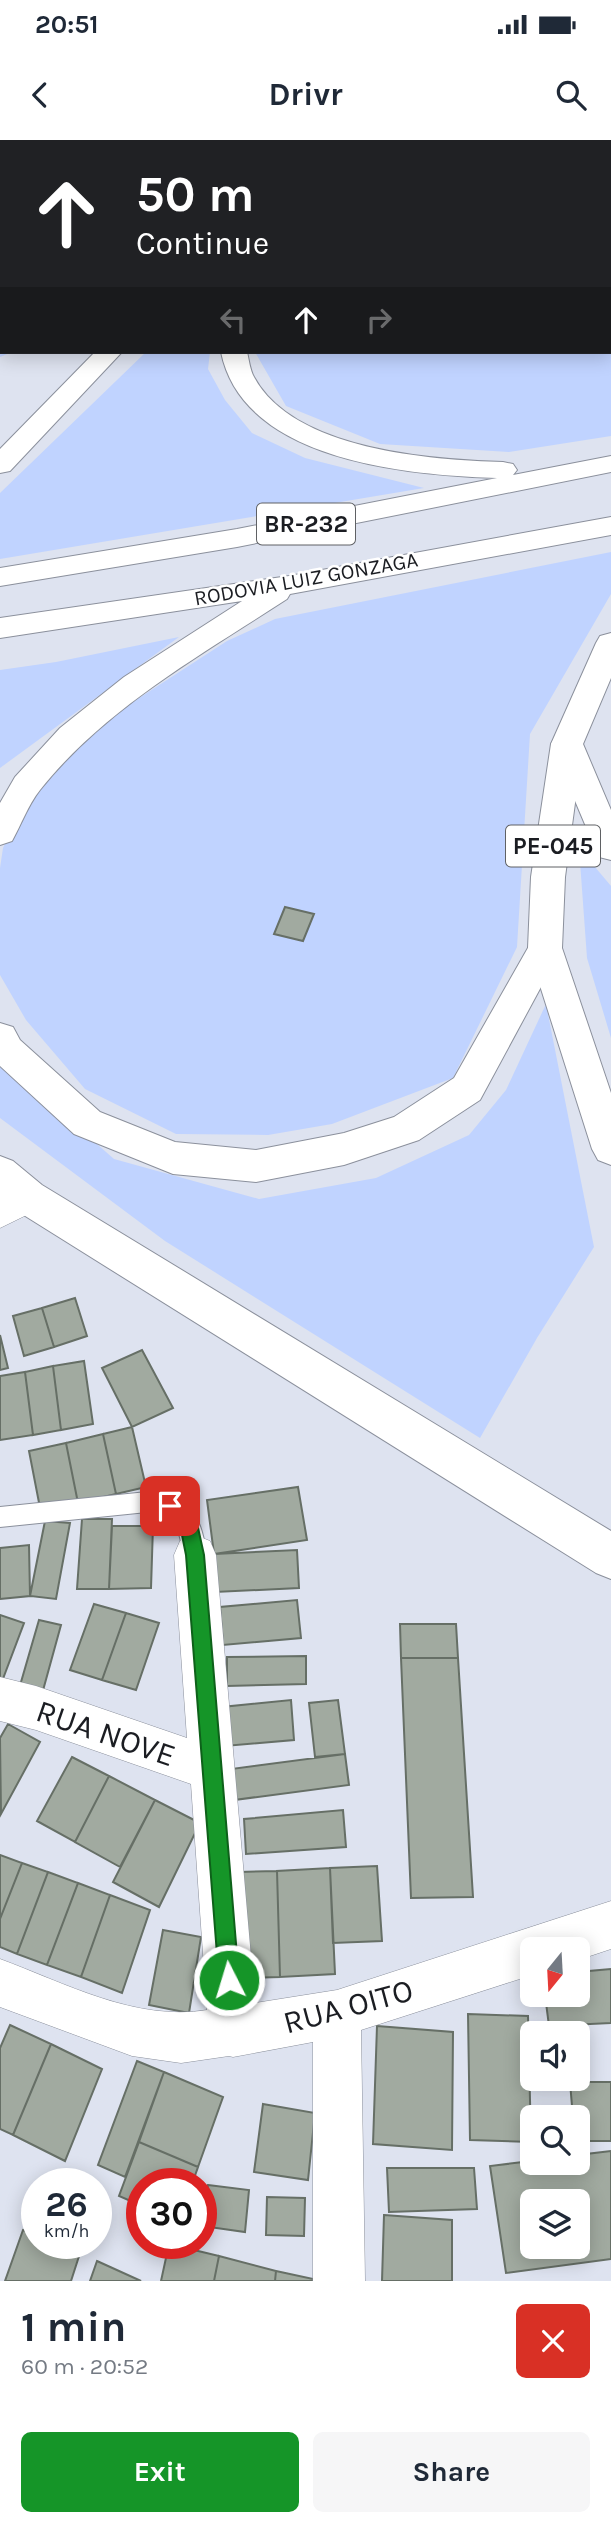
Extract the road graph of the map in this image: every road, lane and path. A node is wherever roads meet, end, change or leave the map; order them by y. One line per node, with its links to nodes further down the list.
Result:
1 (107, 354): 4 (main road)
2 (235, 354): 5 (main road)
3 (611, 464): 5 (main road, BR-232)
4 (0, 465)
5 (575, 471): 7 (main road, BR-232)
6 (611, 526): 8 (main road, RODOVIA LUIZ GONZAGA / BR-232)
7 (0, 577)
8 (289, 585): 9 (main road, RODOVIA LUIZ GONZAGA / BR-232); 12 (main road)
9 (0, 628)
10 (611, 643): 11 (main road, PE-045)
11 (567, 744): 13 (main road); 14 (main road, PE-045)
12 (0, 833)
13 (611, 848)
14 (545, 948): 15 (main road); 16 (main road, PE-045)
15 (0, 1037)
16 (611, 1149)
17 (9, 1194): 20 (main road)
18 (0, 1517): 19 (lane)
19 (195, 1555): 22 (street)
20 (611, 1558)
21 (0, 1699): 22 (street, RUA NOVE)
22 (211, 1769): 28 (street)
23 (611, 1925): 24 (street, RUA OITO)
24 (574, 1937)
25 (520, 1955): 27 (street, RUA OITO)
26 (0, 1983): 28 (street, RUA OITO)
27 (337, 2014): 28 (street, RUA OITO); 29 (street)
28 (233, 2033)
29 (339, 2281)

